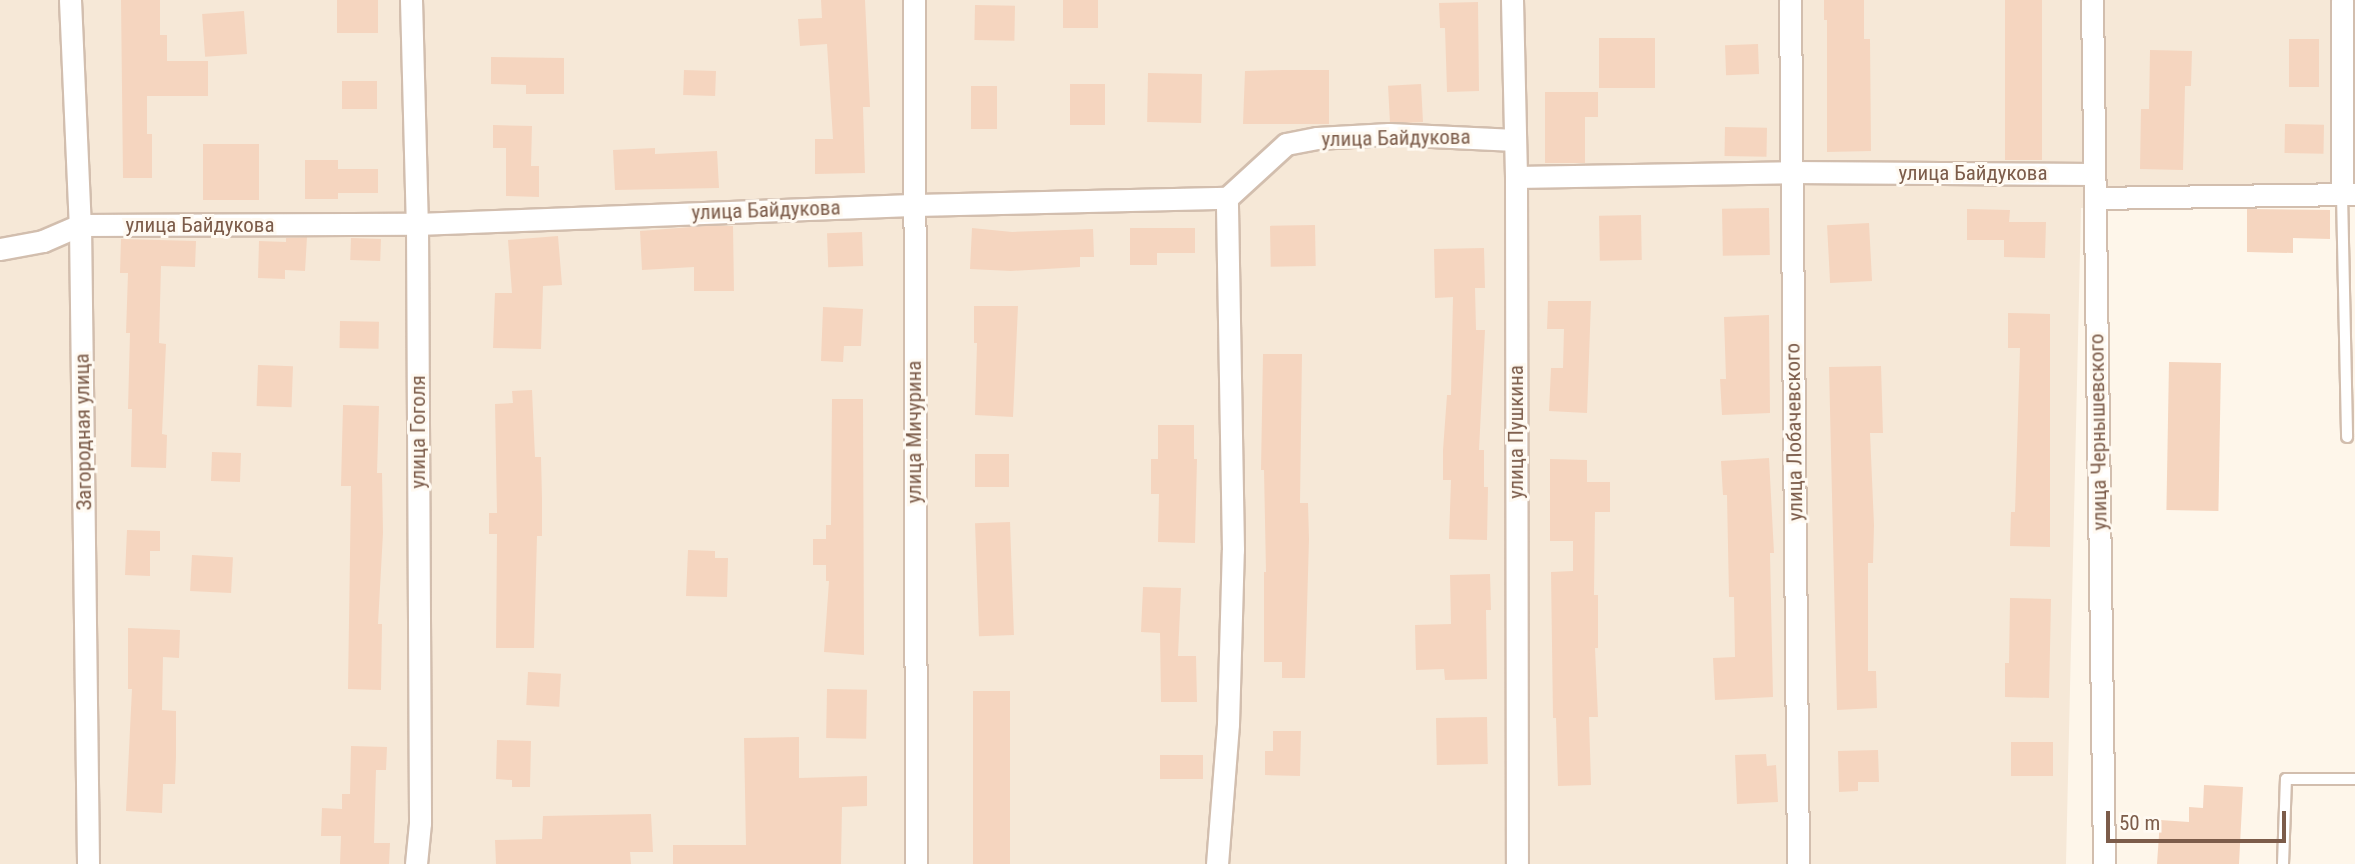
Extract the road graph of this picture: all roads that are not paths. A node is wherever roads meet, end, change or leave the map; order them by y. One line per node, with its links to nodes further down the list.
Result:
1 (70, 0): 17 (street, Загородная улица)
2 (411, 0): 16 (street, улица Гоголя)
3 (914, 0): 15 (street, улица Мичурина)
4 (1512, 0): 8 (street, улица Пушкина)
5 (1790, 0): 9 (street, улица Лобачевского)
6 (2092, 0): 10 (street, улица Чернышевского)
7 (2342, 0): 12 (street)
8 (1515, 140): 11 (street, улица Пушкина); 13 (street, улица Байдукова)
9 (1791, 172): 10 (street, улица Байдукова); 11 (street, улица Байдукова); 26 (street, улица Лобачевского)
10 (2094, 174): 14 (street, улица Чернышевского)
11 (1516, 177): 25 (street, улица Пушкина)
12 (2349, 194): 14 (street); 19 (lane)
13 (1227, 198): 15 (street, улица Байдукова); 24 (street)
14 (2095, 198): 27 (street, улица Чернышевского)
15 (912, 205): 16 (street, улица Байдукова); 23 (street, улица Мичурина)
16 (418, 224): 17 (street, улица Байдукова); 22 (street, улица Гоголя)
17 (80, 225): 18 (street, улица Байдукова); 21 (street, Загородная улица)
18 (0, 249)
19 (2347, 437)
20 (2355, 779): 28 (lane)
21 (88, 864)
22 (416, 864)
23 (916, 864)
24 (1217, 864)
25 (1517, 864)
26 (1798, 864)
27 (2104, 864)
28 (2283, 864)

